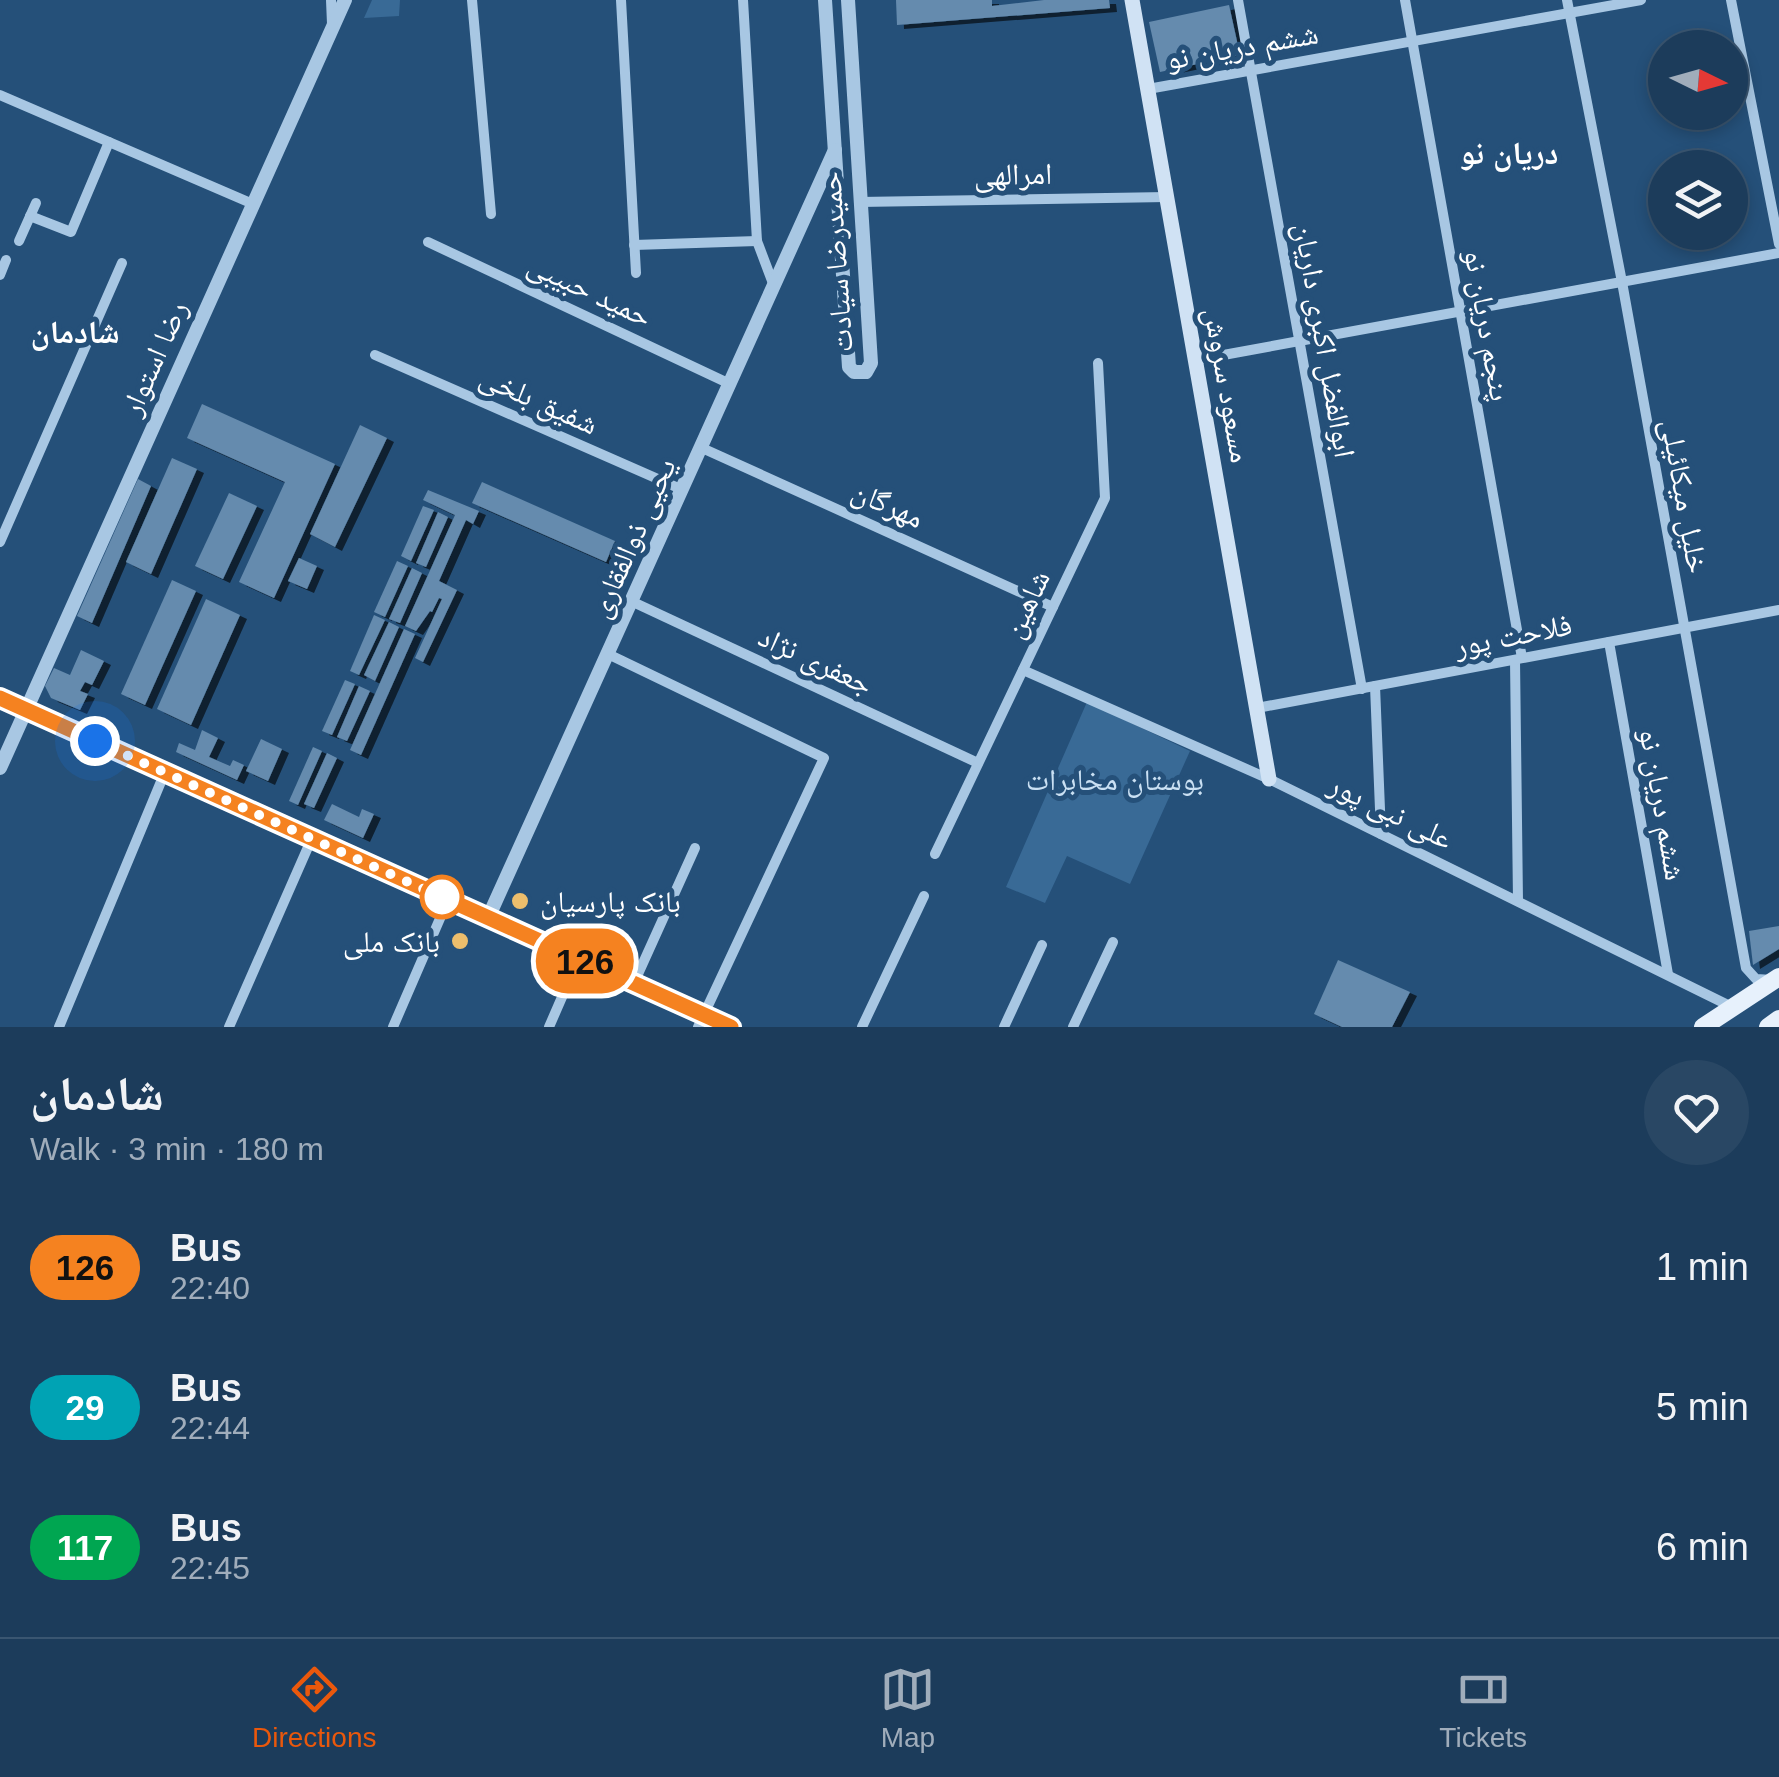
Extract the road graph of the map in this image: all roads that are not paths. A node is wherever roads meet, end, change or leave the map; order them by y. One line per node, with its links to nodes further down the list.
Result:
1 (331, 0): 15 (street, رضا استوار)
2 (346, 0): 15 (street, رضا استوار)
3 (472, 0): 27 (street)
4 (622, 0): 33 (street)
5 (743, 0): 29 (street)
6 (825, 0): 21 (street, حمیدرضا سیادت)
7 (848, 0): 24 (street, حمیدرضا سیادت)
8 (1132, 0): 18 (main road, مسعود سروش)
9 (1238, 0): 17 (street, ابوالفضل اکبری داریان)
10 (1406, 0): 16 (street, پنجم دریان‌ نو)
11 (1567, 0): 14 (street, خلیل میکائیلی)
12 (1640, 0): 14 (street, ششم دریان‌ نو)
13 (1730, 0): 32 (street)
14 (1569, 14): 16 (street, ششم دریان‌ نو); 39 (street, خلیل میکائیلی)
15 (333, 28): 26 (street, رضا استوار)
16 (1413, 40): 17 (street, ششم دریان‌ نو); 41 (street, پنجم دریان‌ نو)
17 (1251, 71): 18 (street, ششم دریان‌ نو); 42 (street, ابوالفضل اکبری داریان)
18 (1148, 89): 23 (main road, مسعود سروش)
19 (0, 96): 20 (street)
20 (109, 142): 26 (street); 28 (street)
21 (835, 150): 22 (street, یحیی ذوالفقاری)
22 (830, 179): 24 (street, حمیدرضا سیادت); 40 (street, یحیی ذوالفقاری)
23 (1167, 197): 24 (street, امرالهی); 44 (main road, مسعود سروش)
24 (860, 202)
25 (36, 203): 28 (street)
26 (253, 204): 62 (street, رضا استوار)
27 (491, 214)
28 (30, 216): 30 (street)
29 (757, 241): 33 (street); 40 (street)
30 (19, 242)
31 (428, 242): 46 (street, حمید حبیبی)
32 (1779, 244)
33 (634, 245): 37 (street)
34 (1779, 253): 39 (street)
35 (6, 260): 38 (street)
36 (122, 263): 49 (street)
37 (636, 273)
38 (0, 275)
39 (1622, 282): 41 (street); 53 (street, خلیل میکائیلی)
40 (774, 286): 46 (street, یحیی ذوالفقاری)
41 (1461, 312): 42 (street); 56 (street, پنجم دریان‌ نو)
42 (1300, 342): 44 (street); 59 (street, ابوالفضل اکبری داریان)
43 (376, 354): 48 (street, شفیق بلخی)
44 (1196, 360): 61 (main road, مسعود سروش)
45 (1098, 363): 51 (street, شاهین)
46 (730, 384): 47 (street, یحیی ذوالفقاری)
47 (702, 448): 48 (street, یحیی ذوالفقاری); 51 (street, مهرگان)
48 (683, 490): 50 (street, یحیی ذوالفقاری)
49 (0, 542)
50 (633, 602): 55 (street, یحیی ذوالفقاری); 63 (street, جعفری نژاد)
51 (1052, 607): 57 (street, شاهین)
52 (1779, 610): 53 (street, فلاحت پور)
53 (1682, 628): 54 (street, فلاحت پور); 79 (street, خلیل میکائیلی)
54 (1609, 642): 56 (street, فلاحت پور); 78 (street, ششم دریان نو)
55 (610, 655): 74 (street, یحیی ذوالفقاری); 83 (street)
56 (1518, 659): 58 (street, فلاحت پور); 73 (street, پنجم دریان‌ نو)
57 (1022, 670): 63 (street, شاهین); 66 (street, علی نبی پور)
58 (1375, 686): 59 (street, فلاحت پور); 67 (street)
59 (1362, 688): 61 (street, فلاحت پور)
60 (0, 698): 62 (main road)
61 (1257, 708): 66 (main road, مسعود سروش)
62 (25, 710): 64 (street, رضا استوار); 65 (main road)
63 (978, 763): 70 (street, شاهین)
64 (0, 768)
65 (165, 772): 68 (main road); 84 (street)
66 (1270, 779): 67 (street, علی نبی پور)
67 (1381, 834): 73 (street, علی نبی پور)
68 (312, 838): 72 (main road); 85 (street)
69 (695, 848): 80 (street)
70 (935, 854)
71 (924, 896): 89 (street)
72 (448, 900): 74 (main road); 86 (street)
73 (1518, 901): 78 (street, علی نبی پور)
74 (488, 918): 77 (main road)
75 (1112, 942): 91 (street)
76 (1042, 945): 90 (street)
77 (578, 958): 80 (main road); 87 (street)
78 (1668, 974): 81 (street, علی نبی پور)
79 (1777, 978): 81 (main road)
80 (634, 983): 83 (main road)
81 (1732, 1007): 92 (main road)
82 (1779, 1019): 93 (main road)
83 (701, 1021): 88 (main road)
84 (59, 1027)
85 (229, 1027)
86 (393, 1027)
87 (549, 1027)
88 (731, 1027)
89 (862, 1027)
90 (1004, 1027)
91 (1073, 1027)
92 (1702, 1027)
93 (1768, 1027)

